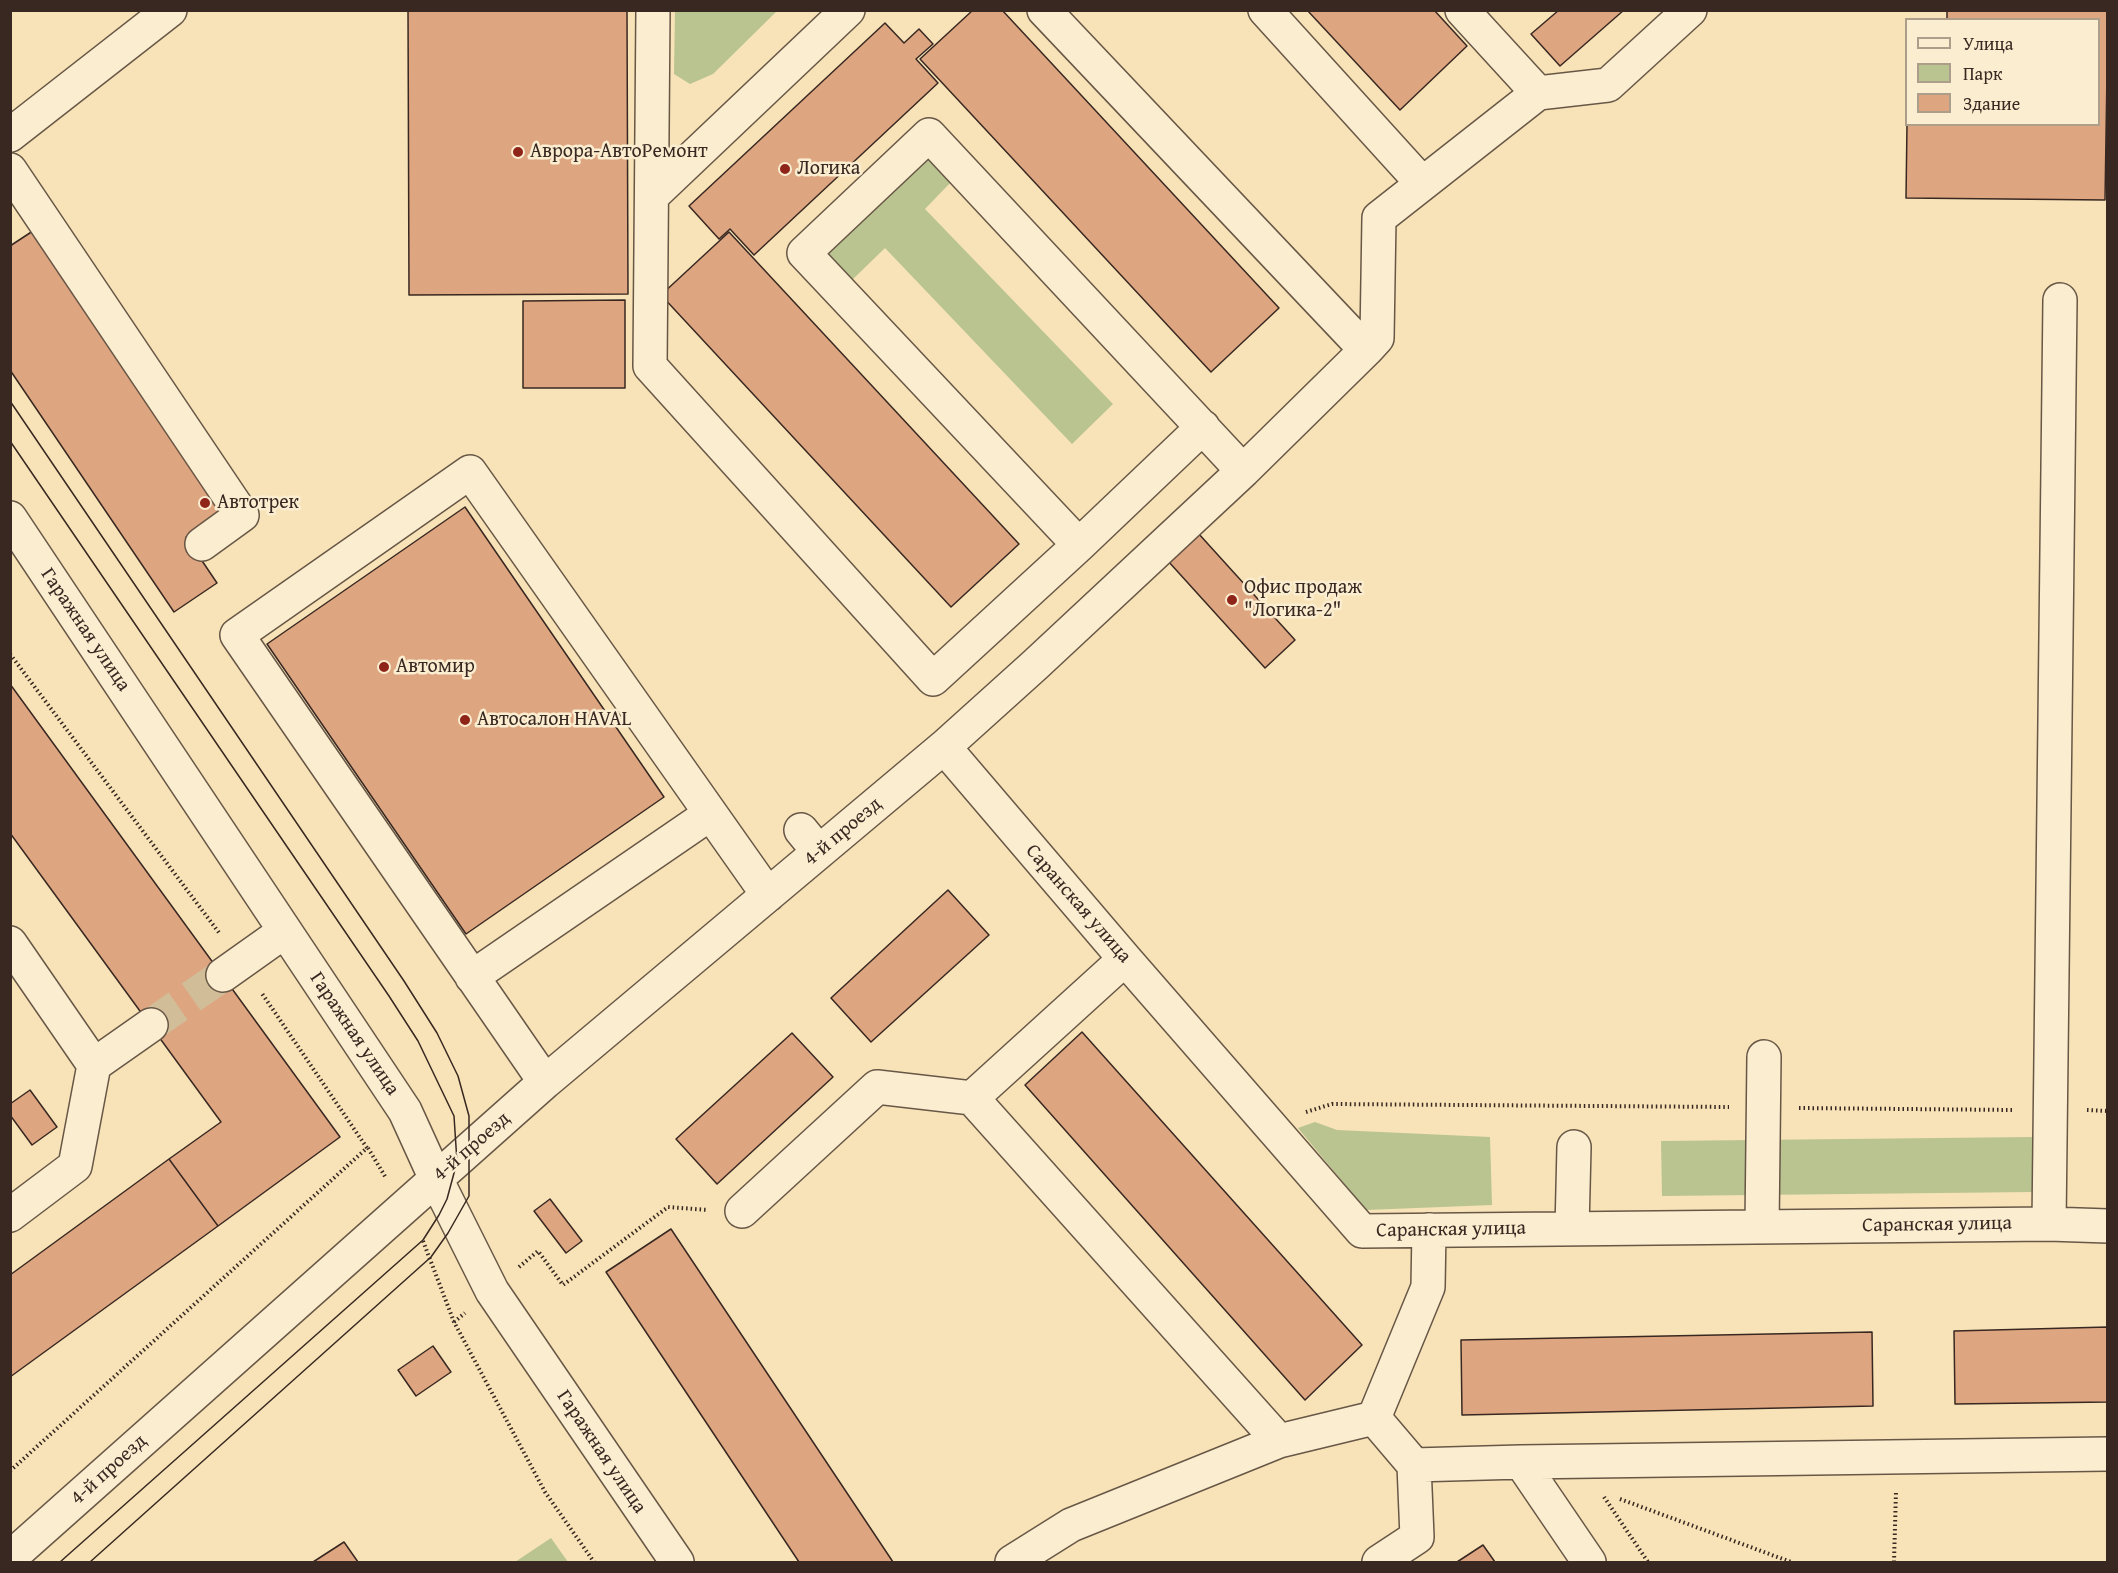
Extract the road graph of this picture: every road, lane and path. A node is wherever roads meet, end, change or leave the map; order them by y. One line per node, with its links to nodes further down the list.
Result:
1 (170, 10): 9 (street)
2 (653, 10): 12 (street)
3 (848, 10): 12 (street)
4 (1044, 10): 14 (street)
5 (1264, 10): 11 (street)
6 (1462, 10): 8 (street)
7 (1690, 10): 8 (street)
8 (1538, 93): 11 (street)
9 (10, 135)
10 (10, 170): 18 (street)
11 (1422, 183): 14 (street)
12 (652, 196): 19 (street)
13 (2060, 300): 35 (street)
14 (1366, 350): 16 (street, 4-й проезд)
15 (1203, 427): 16 (street); 19 (street); 19 (street)
16 (1243, 471): 21 (street, 4-й проезд)
17 (10, 518): 24 (street, Гаражная улица)
18 (202, 544)
19 (1079, 545)
20 (10, 654): 27 (path)
21 (944, 747): 23 (street, 4-й проезд); 26 (street, Саранская улица)
22 (710, 814): 23 (street); 28 (street); 28 (street)
23 (768, 895): 32 (street, 4-й проезд)
24 (285, 931): 27 (street); 39 (street, Гаражная улица)
25 (10, 943): 31 (street)
26 (1125, 959): 33 (street); 37 (street, Саранская улица)
27 (232, 969): 54 (path)
28 (472, 977): 32 (street)
29 (151, 1025): 31 (street)
30 (1764, 1057): 34 (street)
31 (94, 1065): 41 (street)
32 (545, 1082): 39 (street, 4-й проезд)
33 (972, 1098): 40 (street); 49 (street)
34 (1763, 1107): 35 (path); 37 (path); 44 (street)
35 (2050, 1110): 36 (path); 42 (street)
36 (2108, 1111)
37 (1268, 1124): 46 (street, Саранская улица)
38 (1574, 1147): 45 (street)
39 (436, 1179): 47 (street, Гаражная улица); 55 (street, 4-й проезд)
40 (742, 1211): 47 (path)
41 (10, 1215)
42 (2049, 1224): 43 (street, Саранская улица); 44 (street, Саранская улица)
43 (2108, 1226)
44 (1762, 1227): 45 (street, Саранская улица)
45 (1572, 1229): 46 (street, Саранская улица)
46 (1430, 1230): 48 (street)
47 (492, 1291): 56 (path); 57 (street, Гаражная улица)
48 (1374, 1418): 49 (street); 53 (street)
49 (1279, 1441): 58 (street)
50 (2108, 1454): 51 (street)
51 (1897, 1457): 52 (street); 63 (path)
52 (1521, 1462): 53 (street); 60 (street)
53 (1414, 1465): 59 (street)
54 (10, 1471)
55 (10, 1558)
56 (594, 1563)
57 (676, 1563)
58 (1012, 1563)
59 (1379, 1563)
60 (1590, 1563)
61 (1648, 1563): 62 (path)
62 (1791, 1563)
63 (1894, 1563)

